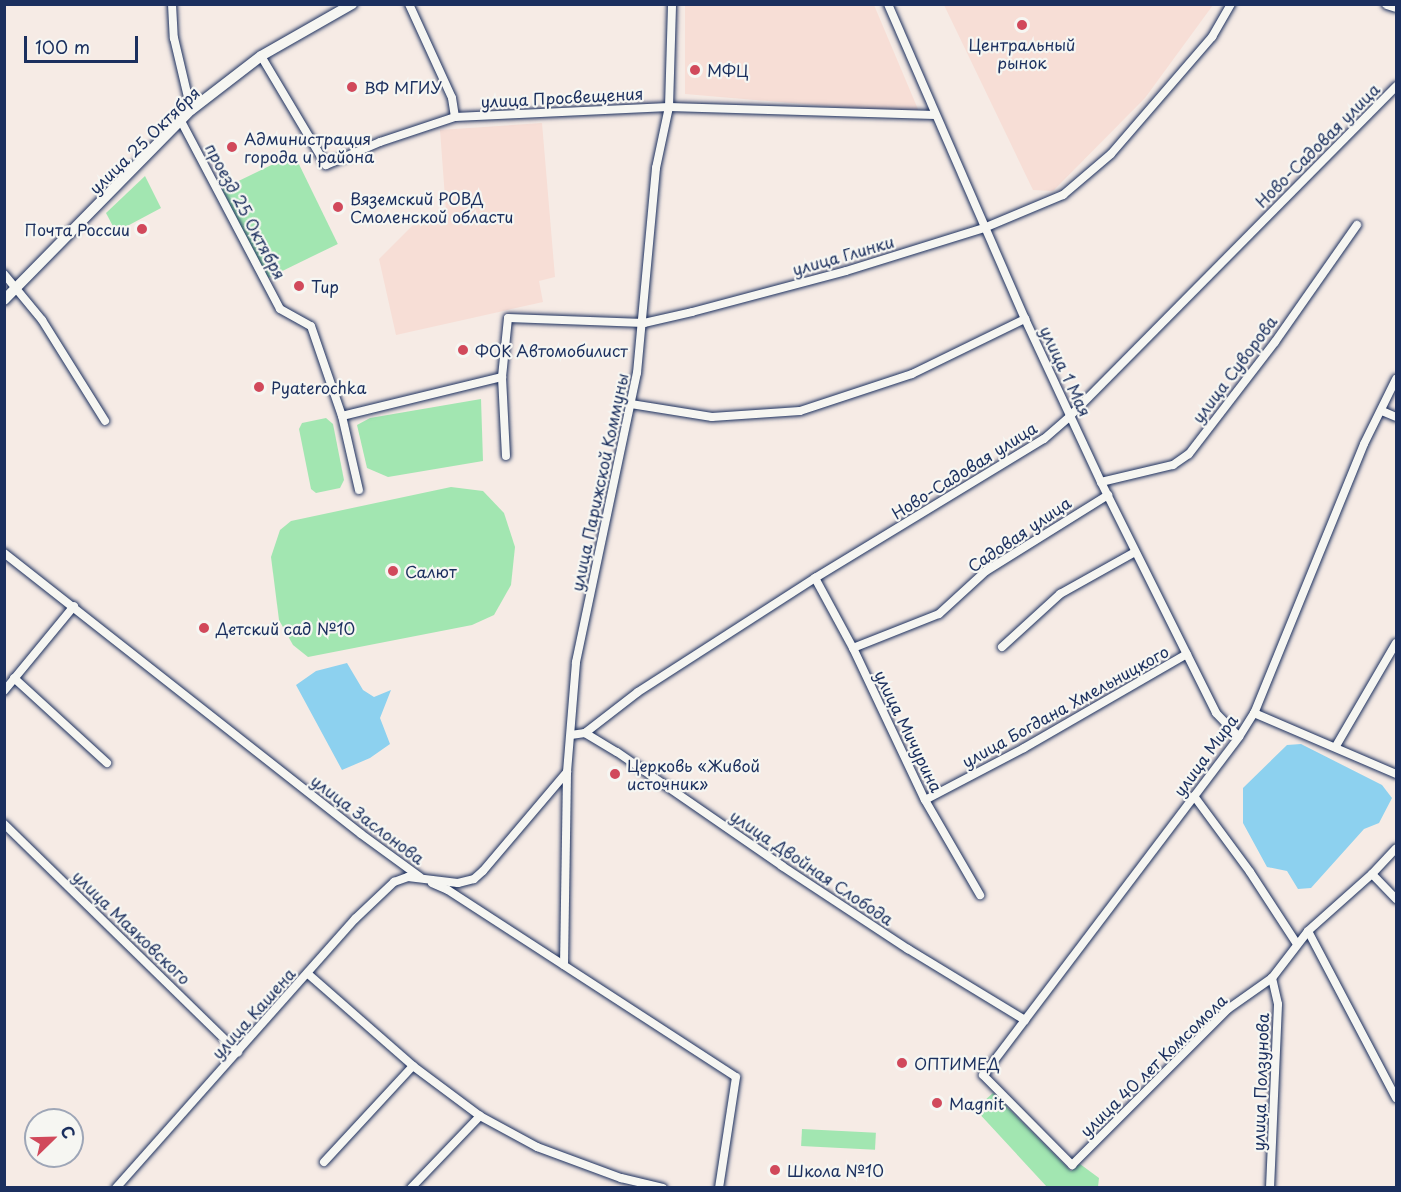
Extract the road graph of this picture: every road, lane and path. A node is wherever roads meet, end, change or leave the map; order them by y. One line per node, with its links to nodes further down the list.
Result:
1 (172, 4): 12 (street)
2 (352, 4): 9 (main road, улица 25 Октября)
3 (409, 4): 14 (street)
4 (672, 4): 11 (street, улица Парижской Коммуны)
5 (888, 4): 13 (street, улица 1 Мая)
6 (1231, 4): 17 (street, улица Глинки)
7 (1387, 4): 8 (main road)
8 (1396, 7)
9 (261, 56): 12 (main road, улица 25 Октября); 14 (street, улица Просвещения)
10 (1396, 86): 28 (street, Ново-Садовая улица)
11 (669, 107): 13 (street, улица Просвещения); 14 (street, улица Просвещения); 22 (street, улица Парижской Коммуны)
12 (192, 110): 15 (main road, улица 25 Октября)
13 (935, 115): 17 (street, улица 1 Мая)
14 (455, 117)
15 (182, 121): 19 (main road, улица 25 Октября); 27 (street, проезд 25 Октября)
16 (1357, 225): 32 (street, улица Суворова)
17 (984, 228): 21 (street, улица 1 Мая); 22 (street, улица Глинки)
18 (4, 274): 19 (street)
19 (16, 289): 20 (main road, улица 25 Октября); 30 (street)
20 (4, 300)
21 (1024, 319): 25 (street); 28 (street, улица 1 Мая)
22 (644, 323): 23 (street, улица Глинки); 25 (street, улица Парижской Коммуны)
23 (502, 377): 27 (street); 31 (street, улица Глинки)
24 (1396, 379): 26 (street, улица Мира)
25 (631, 404): 47 (street, улица Парижской Коммуны)
26 (1382, 411): 29 (street); 45 (street, улица Мира)
27 (342, 416): 33 (street, проезд 25 Октября)
28 (1071, 416): 32 (street, улица 1 Мая); 37 (street, Ново-Садовая улица)
29 (1396, 417)
30 (105, 421)
31 (506, 456)
32 (1101, 482): 34 (street, улица 1 Мая)
33 (359, 490)
34 (1108, 495): 35 (street, улица 1 Мая); 41 (street, Садовая улица)
35 (1135, 552): 40 (street); 42 (street, улица 1 Мая)
36 (4, 553): 38 (street, улица Заслонова)
37 (815, 578): 41 (street, улица Мичурина); 46 (street, Ново-Садовая улица)
38 (74, 606): 43 (street); 58 (street, улица Заслонова)
39 (1396, 643): 49 (street)
40 (1002, 647)
41 (853, 648): 54 (street, улица Мичурина)
42 (1187, 654): 48 (street, улица 1 Мая); 54 (street, улица Богдана Хмельницкого)
43 (14, 678): 44 (street); 50 (street)
44 (4, 691)
45 (1254, 712): 48 (street, улица Мира); 49 (street)
46 (585, 733): 47 (street, Ново-Садовая улица); 66 (street, улица Двойная Слобода)
47 (571, 735): 51 (street, улица Парижской Коммуны)
48 (1239, 737): 53 (street, улица Мира)
49 (1336, 746): 52 (street)
50 (107, 764)
51 (567, 772): 58 (street); 63 (street, улица Парижской Коммуны)
52 (1396, 774)
53 (1194, 796): 62 (street); 66 (street, улица Мира)
54 (925, 800): 59 (street, улица Мичурина)
55 (4, 824): 67 (street, улица Маяковского)
56 (1396, 848): 57 (street, улица 40 лет Комсомола)
57 (1372, 874): 60 (street); 61 (street, улица 40 лет Комсомола)
58 (422, 878): 63 (street, улица Заслонова); 64 (street, улица Кашена)
59 (980, 895)
60 (1396, 899)
61 (1308, 931): 62 (street, улица 40 лет Комсомола); 70 (street)
62 (1296, 944): 65 (street, улица 40 лет Комсомола)
63 (564, 965): 76 (street, улица Заслонова)
64 (308, 974): 67 (street, улица Кашена); 68 (street)
65 (1272, 978): 69 (street, улица 40 лет Комсомола); 77 (street, улица Ползунова)
66 (1025, 1020): 69 (street, улица Мира)
67 (238, 1052): 73 (street, улица Кашена)
68 (413, 1066): 71 (street); 72 (street)
69 (983, 1075)
70 (1396, 1098)
71 (480, 1116): 74 (street); 75 (street)
72 (324, 1162)
73 (116, 1188)
74 (411, 1188)
75 (663, 1188)
76 (719, 1188)
77 (1270, 1188)

